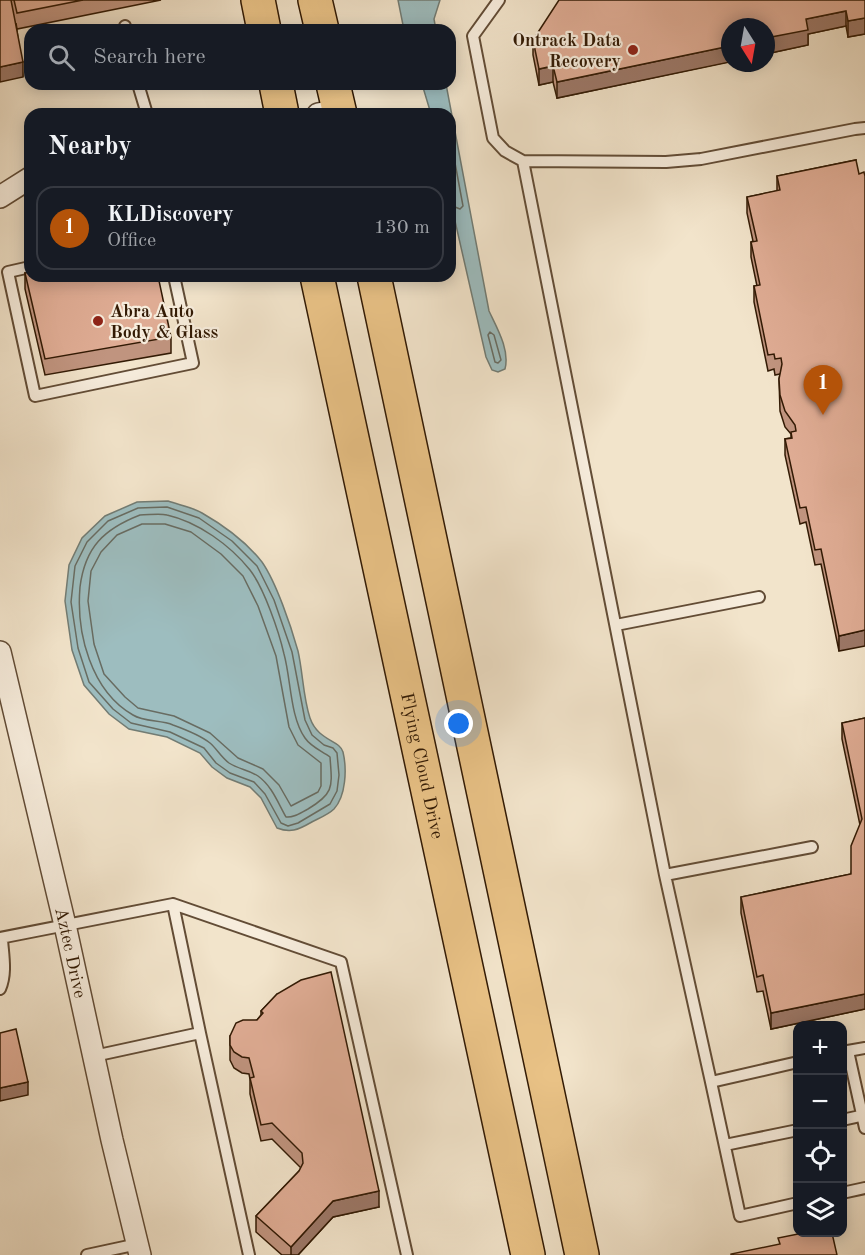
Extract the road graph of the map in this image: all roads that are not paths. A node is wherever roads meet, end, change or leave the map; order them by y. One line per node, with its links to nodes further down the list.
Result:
1 (258, 0): 4 (main road)
2 (315, 0): 5 (main road)
3 (499, 0): 11 (lane)
4 (263, 24)
5 (321, 24)
6 (140, 90): 8 (lane)
7 (277, 90): 9 (main road)
8 (145, 108)
9 (281, 108)
10 (865, 128): 11 (lane)
11 (523, 161): 19 (lane)
12 (24, 182): 13 (street)
13 (0, 197)
14 (24, 268): 15 (lane)
15 (175, 282)
16 (318, 282): 46 (main road, Flying Cloud Drive)
17 (375, 282): 47 (main road)
18 (759, 597): 19 (lane)
19 (616, 625): 22 (lane)
20 (0, 652): 24 (street, Aztec Drive)
21 (812, 847): 22 (lane)
22 (665, 875): 33 (lane)
23 (173, 904): 24 (lane); 27 (lane); 45 (lane)
24 (65, 925): 25 (lane); 30 (street, Aztec Drive)
25 (1, 939): 26 (lane)
26 (0, 988)
27 (200, 1033): 30 (lane); 44 (lane)
28 (865, 1048): 29 (lane)
29 (847, 1052)
30 (94, 1056): 42 (street, Aztec Drive)
31 (847, 1059): 34 (lane)
32 (793, 1063): 33 (lane)
33 (711, 1082): 38 (lane)
34 (864, 1115): 35 (lane); 36 (lane)
35 (847, 1119)
36 (865, 1128)
37 (793, 1131): 38 (lane)
38 (725, 1145): 41 (lane)
39 (865, 1188): 40 (lane)
40 (847, 1192)
41 (793, 1204)
42 (139, 1249): 43 (lane)
43 (87, 1255)
44 (249, 1255)
45 (407, 1255)
46 (528, 1255)
47 (582, 1255)

